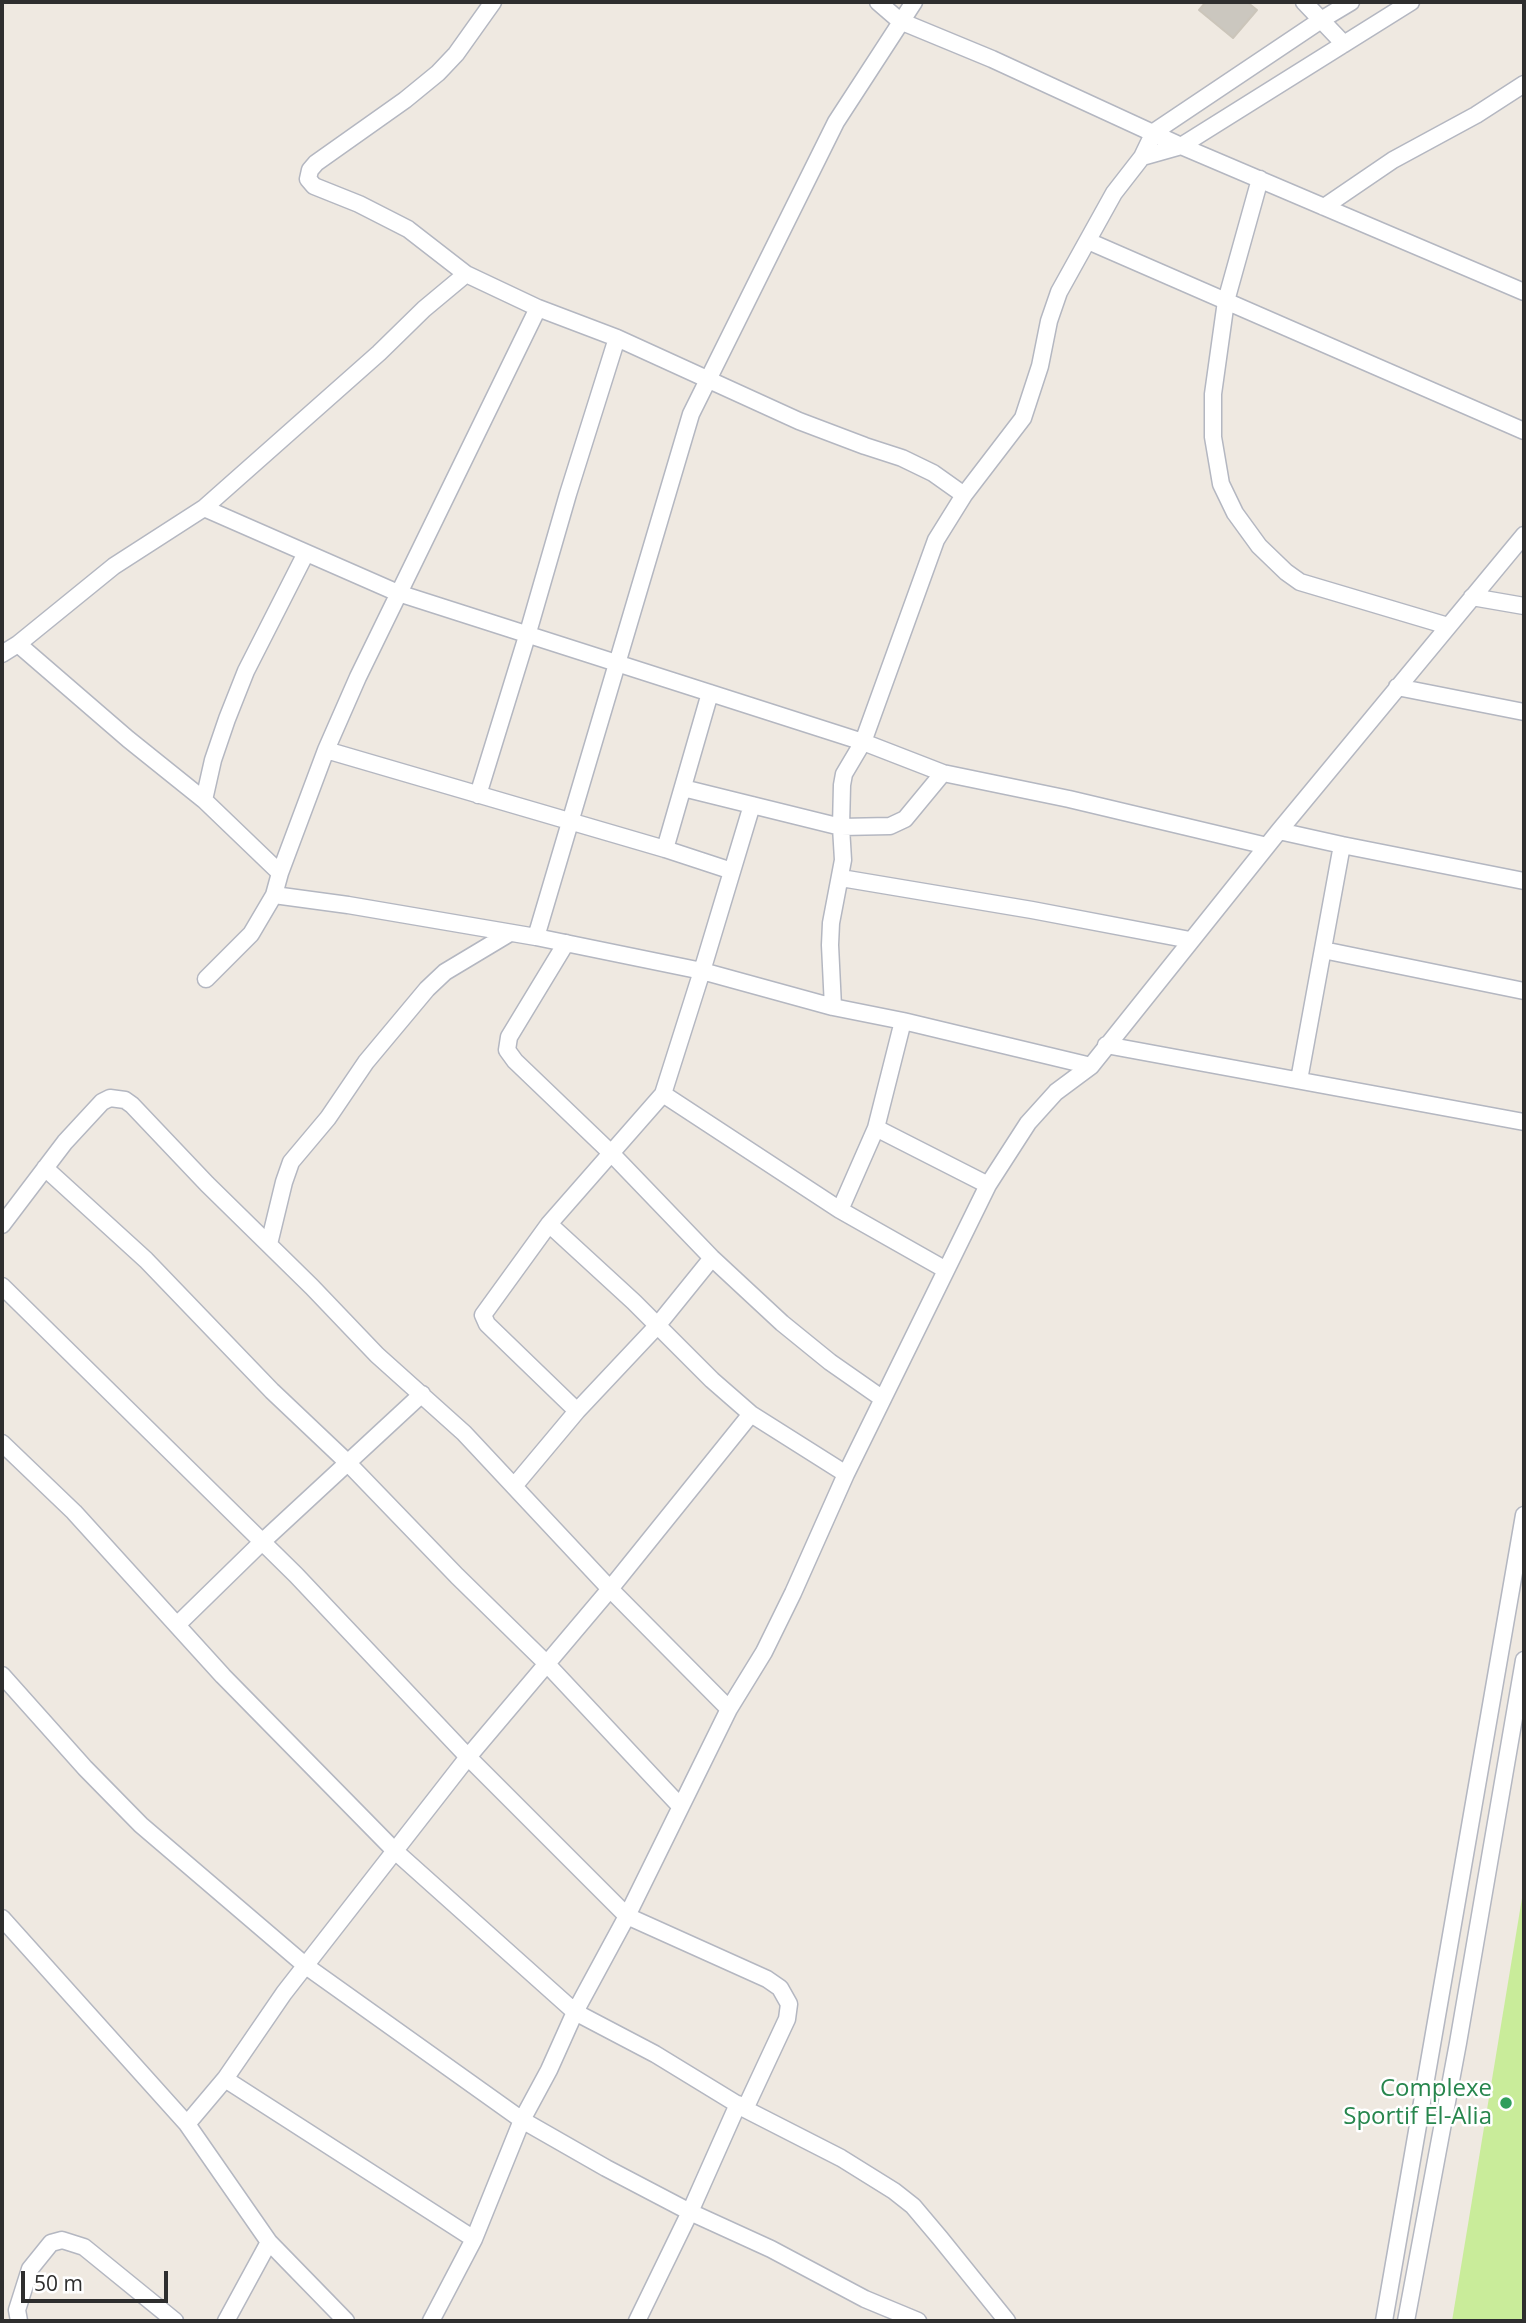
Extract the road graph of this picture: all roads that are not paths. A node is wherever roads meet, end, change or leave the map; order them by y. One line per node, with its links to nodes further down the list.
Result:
1 (493, 2): 17 (street)
2 (878, 2): 8 (street)
3 (914, 2): 8 (street)
4 (1304, 2): 7 (street)
5 (1351, 2): 7 (street)
6 (1411, 2): 9 (street)
7 (1321, 20): 9 (street); 11 (street)
8 (900, 21): 11 (street); 22 (street)
9 (1344, 44): 12 (street)
10 (1524, 84): 15 (street)
11 (1154, 132): 12 (street); 13 (street)
12 (1181, 146): 13 (street); 14 (street)
13 (1142, 157): 16 (street)
14 (1260, 179): 15 (street); 19 (street)
15 (1324, 207): 18 (street)
16 (1088, 241): 19 (street); 24 (street)
17 (466, 274): 20 (street); 25 (street)
18 (1524, 292)
19 (1226, 301): 23 (street); 31 (street)
20 (538, 308): 21 (street); 28 (street)
21 (617, 338): 22 (street); 32 (street)
22 (708, 378): 24 (street); 35 (street)
23 (1524, 431)
24 (964, 495): 39 (street)
25 (204, 508): 27 (street); 33 (street)
26 (1524, 535): 29 (street)
27 (306, 552): 28 (street); 44 (street)
28 (398, 593): 32 (street); 40 (street)
29 (1472, 597): 30 (street); 31 (street)
30 (1524, 606)
31 (1448, 626): 36 (street)
32 (527, 636): 35 (street); 43 (street)
33 (18, 644): 34 (street); 44 (street)
34 (2, 654)
35 (617, 663): 37 (street); 46 (street)
36 (1397, 687): 38 (street); 48 (street)
37 (710, 693): 39 (street); 42 (street)
38 (1524, 712)
39 (863, 742): 41 (street); 47 (street)
40 (326, 750): 43 (street); 53 (street)
41 (943, 773): 47 (street); 50 (street)
42 (683, 788): 45 (street); 51 (street)
43 (478, 795): 46 (street)
44 (204, 800): 53 (street)
45 (752, 805): 47 (street); 52 (street)
46 (570, 822): 51 (street); 58 (street)
47 (841, 827): 54 (street)
48 (1279, 831): 49 (street); 50 (street)
49 (1342, 845): 55 (street); 61 (street)
50 (1267, 846): 59 (street)
51 (665, 849): 52 (street)
52 (732, 871): 62 (street)
53 (280, 873): 56 (street)
54 (841, 878): 59 (street); 65 (street)
55 (1524, 881)
56 (274, 895): 57 (street); 63 (street)
57 (510, 933): 58 (street); 79 (street)
58 (536, 937): 60 (street)
59 (1190, 940): 67 (street)
60 (566, 943): 62 (street); 73 (street)
61 (1323, 950): 64 (street); 69 (street)
62 (702, 971): 65 (street); 70 (street)
63 (206, 979)
64 (1524, 991)
65 (833, 1007): 66 (street)
66 (904, 1021): 68 (street); 72 (street)
67 (1106, 1045): 68 (street); 69 (street)
68 (1091, 1066): 75 (street)
69 (1299, 1080): 71 (street)
70 (663, 1094): 73 (street); 76 (street)
71 (1524, 1122)
72 (876, 1128): 75 (street); 76 (street)
73 (611, 1153): 77 (street); 80 (street)
74 (46, 1168): 78 (street); 79 (street); 89 (street)
75 (988, 1185): 81 (street)
76 (840, 1210): 81 (street)
77 (550, 1224): 83 (street); 86 (street)
78 (2, 1225)
79 (269, 1244): 84 (street)
80 (712, 1258): 83 (street); 85 (street)
81 (946, 1270): 85 (street)
82 (2, 1286): 93 (street)
83 (657, 1326): 86 (street); 87 (street)
84 (422, 1394): 89 (street); 91 (street)
85 (883, 1399): 90 (street)
86 (577, 1411): 91 (street)
87 (751, 1415): 90 (street); 94 (street)
88 (2, 1443): 95 (street)
89 (347, 1462): 93 (street); 97 (street)
90 (846, 1474): 99 (street)
91 (515, 1485): 94 (street)
92 (1524, 1515): 122 (street)
93 (262, 1542): 95 (street); 100 (street)
94 (610, 1589): 97 (street); 99 (street)
95 (177, 1625): 102 (street)
96 (1524, 1660): 123 (street)
97 (546, 1663): 100 (street); 101 (street)
98 (2, 1675): 105 (street)
99 (729, 1709): 101 (street)
100 (468, 1757): 102 (street); 103 (street)
101 (680, 1806): 103 (street)
102 (395, 1851): 105 (street); 106 (street)
103 (627, 1916): 106 (street); 108 (street)
104 (2, 1918): 110 (street)
105 (306, 1966): 107 (street); 109 (street)
106 (575, 2012): 108 (street); 109 (street)
107 (225, 2079): 110 (street); 112 (street)
108 (741, 2107): 111 (street); 121 (street)
109 (522, 2120): 111 (street); 112 (street)
110 (187, 2124): 113 (street)
111 (690, 2212): 114 (street); 120 (street)
112 (474, 2239): 119 (street)
113 (269, 2242): 117 (street); 118 (street)
114 (908, 2320)
115 (19, 2321): 116 (street)
116 (175, 2321)
117 (226, 2321)
118 (346, 2321)
119 (431, 2321)
120 (638, 2321)
121 (1007, 2321)
122 (1384, 2321)
123 (1406, 2321)

